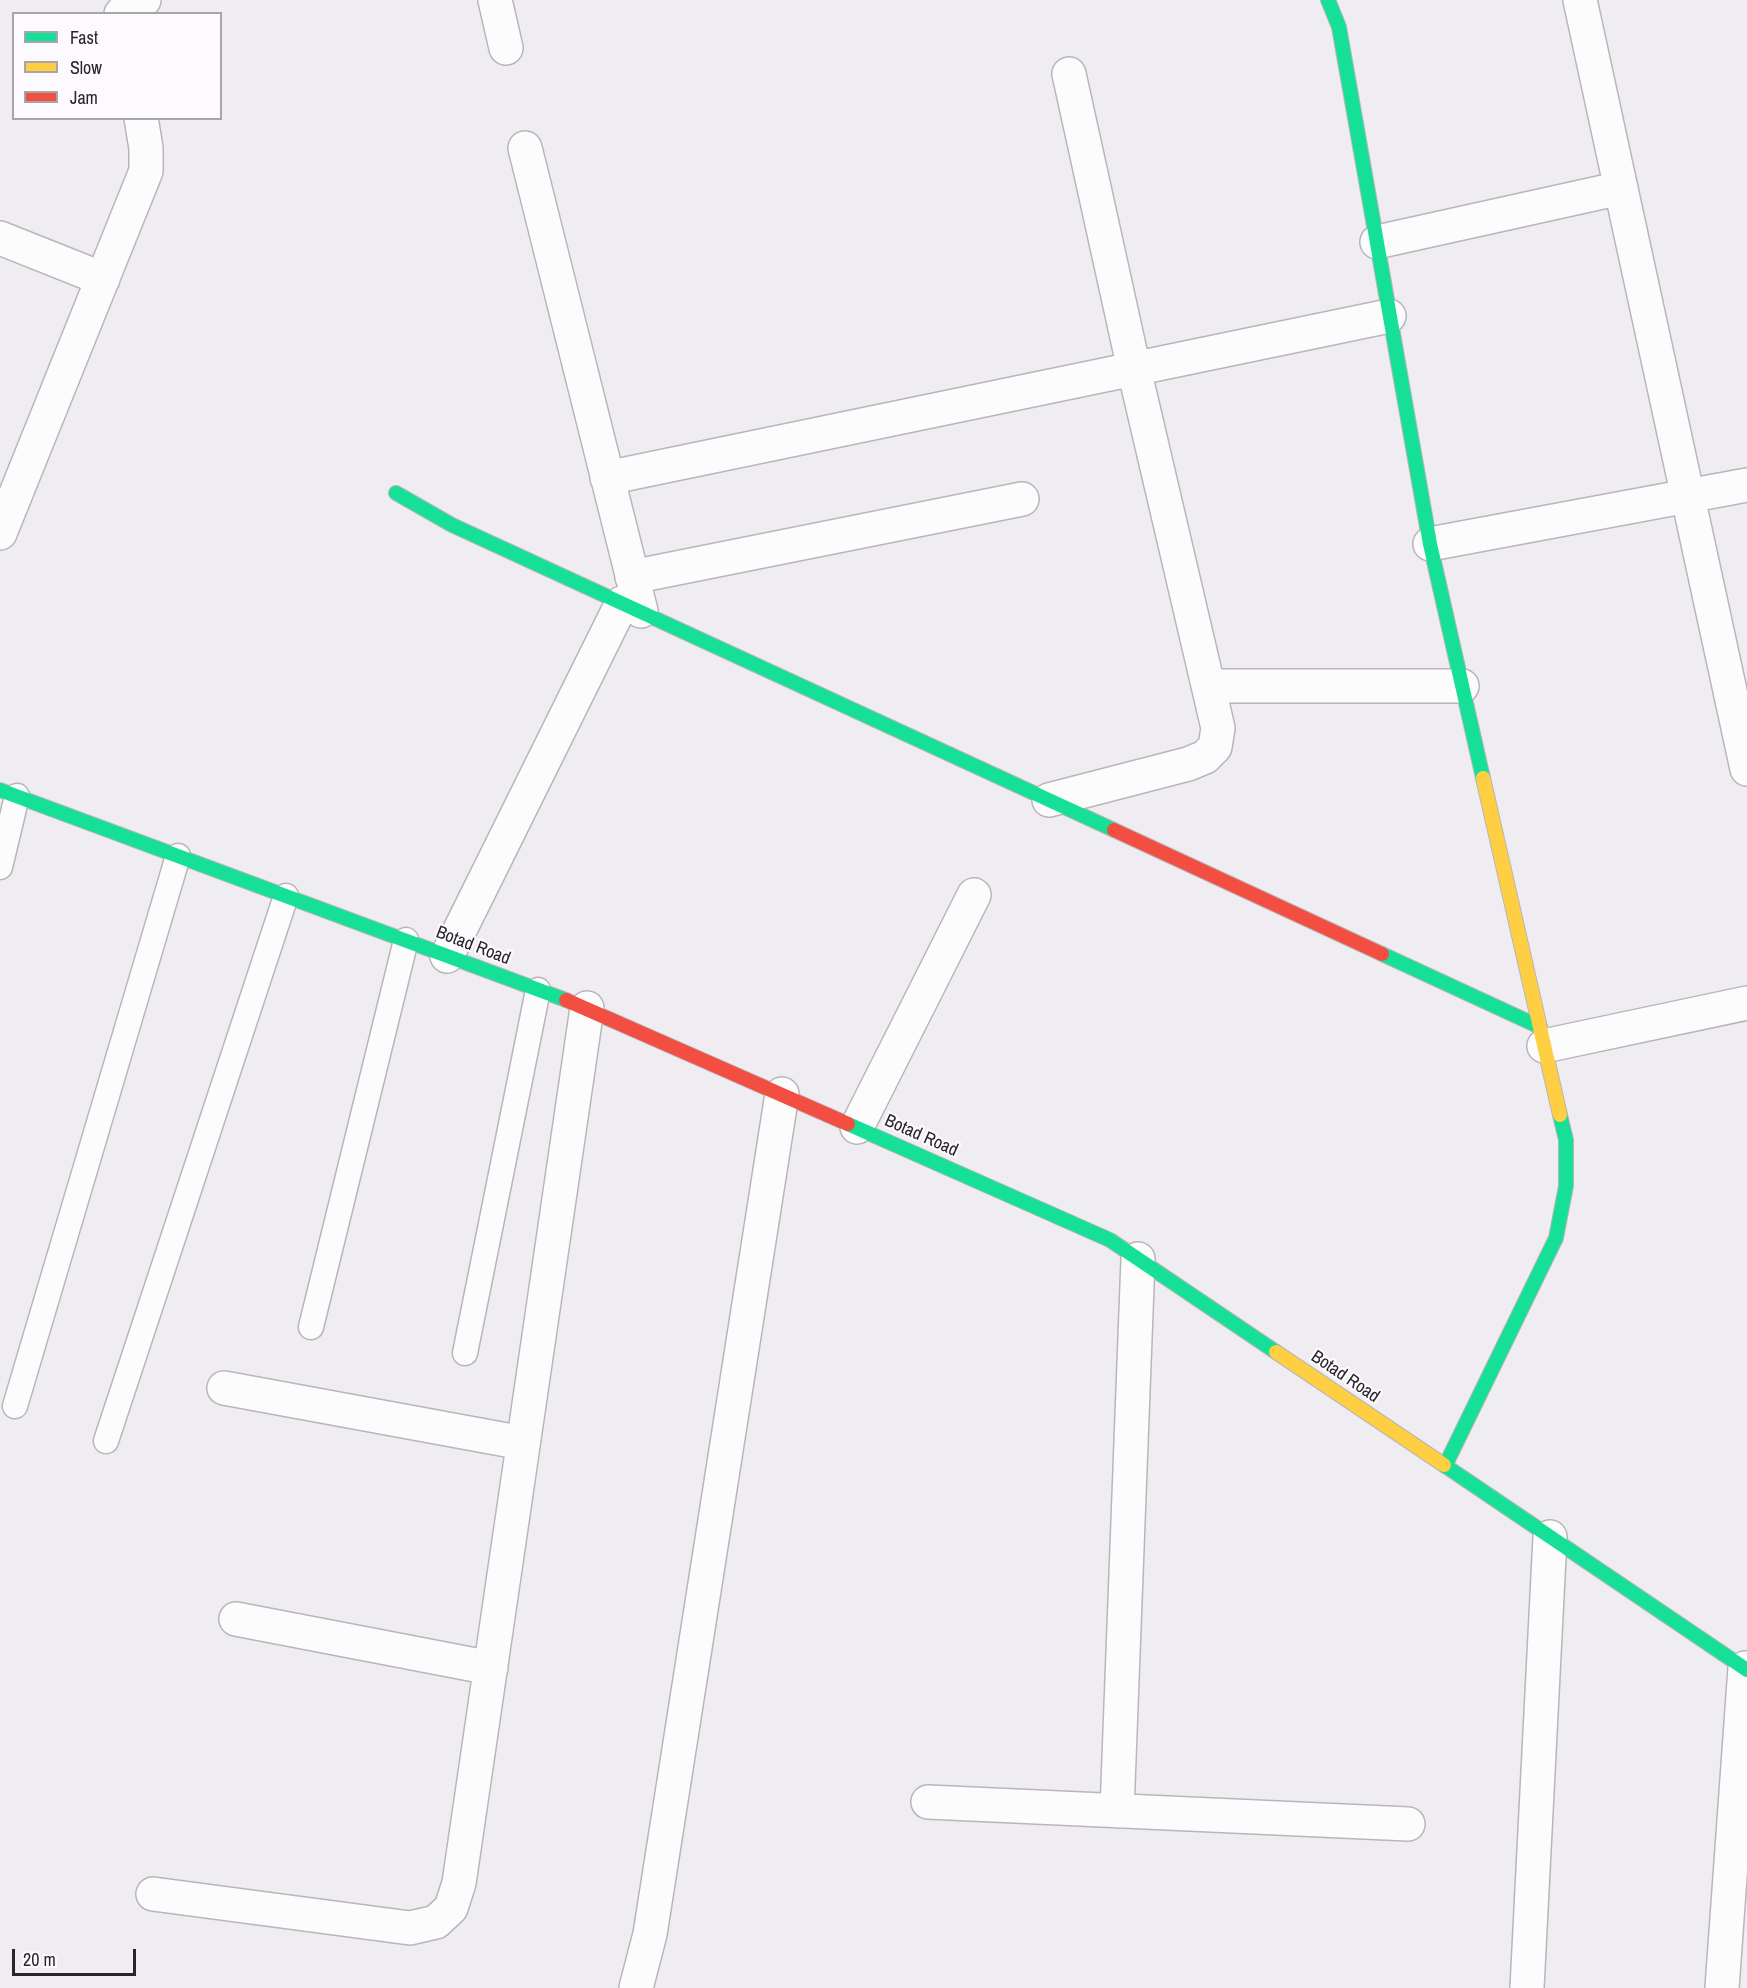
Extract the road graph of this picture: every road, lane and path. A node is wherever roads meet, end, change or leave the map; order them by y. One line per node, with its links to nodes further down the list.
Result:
1 (144, 0): 5 (street)
2 (495, 0): 6 (street)
3 (1328, 0): 12 (street)
4 (1580, 0): 10 (street)
5 (123, 12)
6 (506, 48)
7 (1069, 74): 15 (street)
8 (141, 120): 13 (street)
9 (525, 148): 16 (street)
10 (1621, 188): 12 (street); 19 (street)
11 (0, 238): 13 (street)
12 (1377, 242): 14 (street)
13 (103, 279): 21 (street)
14 (1389, 316): 15 (street); 22 (street)
15 (1134, 369): 16 (street); 24 (street)
16 (607, 478): 23 (street)
17 (1747, 485): 19 (street)
18 (396, 493): 23 (street)
19 (1688, 497): 22 (street); 26 (street)
20 (1022, 499): 23 (street)
21 (0, 533)
22 (1430, 544): 25 (street)
23 (631, 597): 28 (street); 34 (street)
24 (1210, 686): 25 (street); 28 (street)
25 (1462, 686): 38 (street)
26 (1747, 769)
27 (9, 793): 29 (street, Botad Road); 30 (lane)
28 (1049, 800): 38 (street)
29 (178, 855): 32 (street, Botad Road); 45 (lane)
30 (0, 867)
31 (974, 895): 40 (street)
32 (286, 896): 33 (street, Botad Road); 46 (lane)
33 (406, 940): 34 (street, Botad Road); 42 (lane)
34 (447, 956): 35 (street, Botad Road)
35 (538, 990): 37 (street, Botad Road); 43 (lane)
36 (1747, 1003): 38 (street)
37 (588, 1008): 39 (street, Botad Road); 47 (street)
38 (1542, 1036): 48 (street)
39 (782, 1094): 40 (street, Botad Road); 57 (street)
40 (856, 1127): 41 (street, Botad Road)
41 (1138, 1259): 48 (street, Botad Road); 54 (street)
42 (311, 1327)
43 (465, 1353)
44 (224, 1388): 47 (street)
45 (15, 1406)
46 (106, 1441)
47 (524, 1443): 51 (street)
48 (1445, 1466): 49 (street, Botad Road)
49 (1550, 1537): 52 (street, Botad Road); 58 (street)
50 (236, 1619): 51 (street)
51 (491, 1668): 56 (street)
52 (1746, 1669): 59 (street)
53 (928, 1802): 54 (street)
54 (1117, 1811): 55 (street)
55 (1408, 1824)
56 (153, 1894)
57 (636, 1988)
58 (1527, 1988)
59 (1722, 1988)

